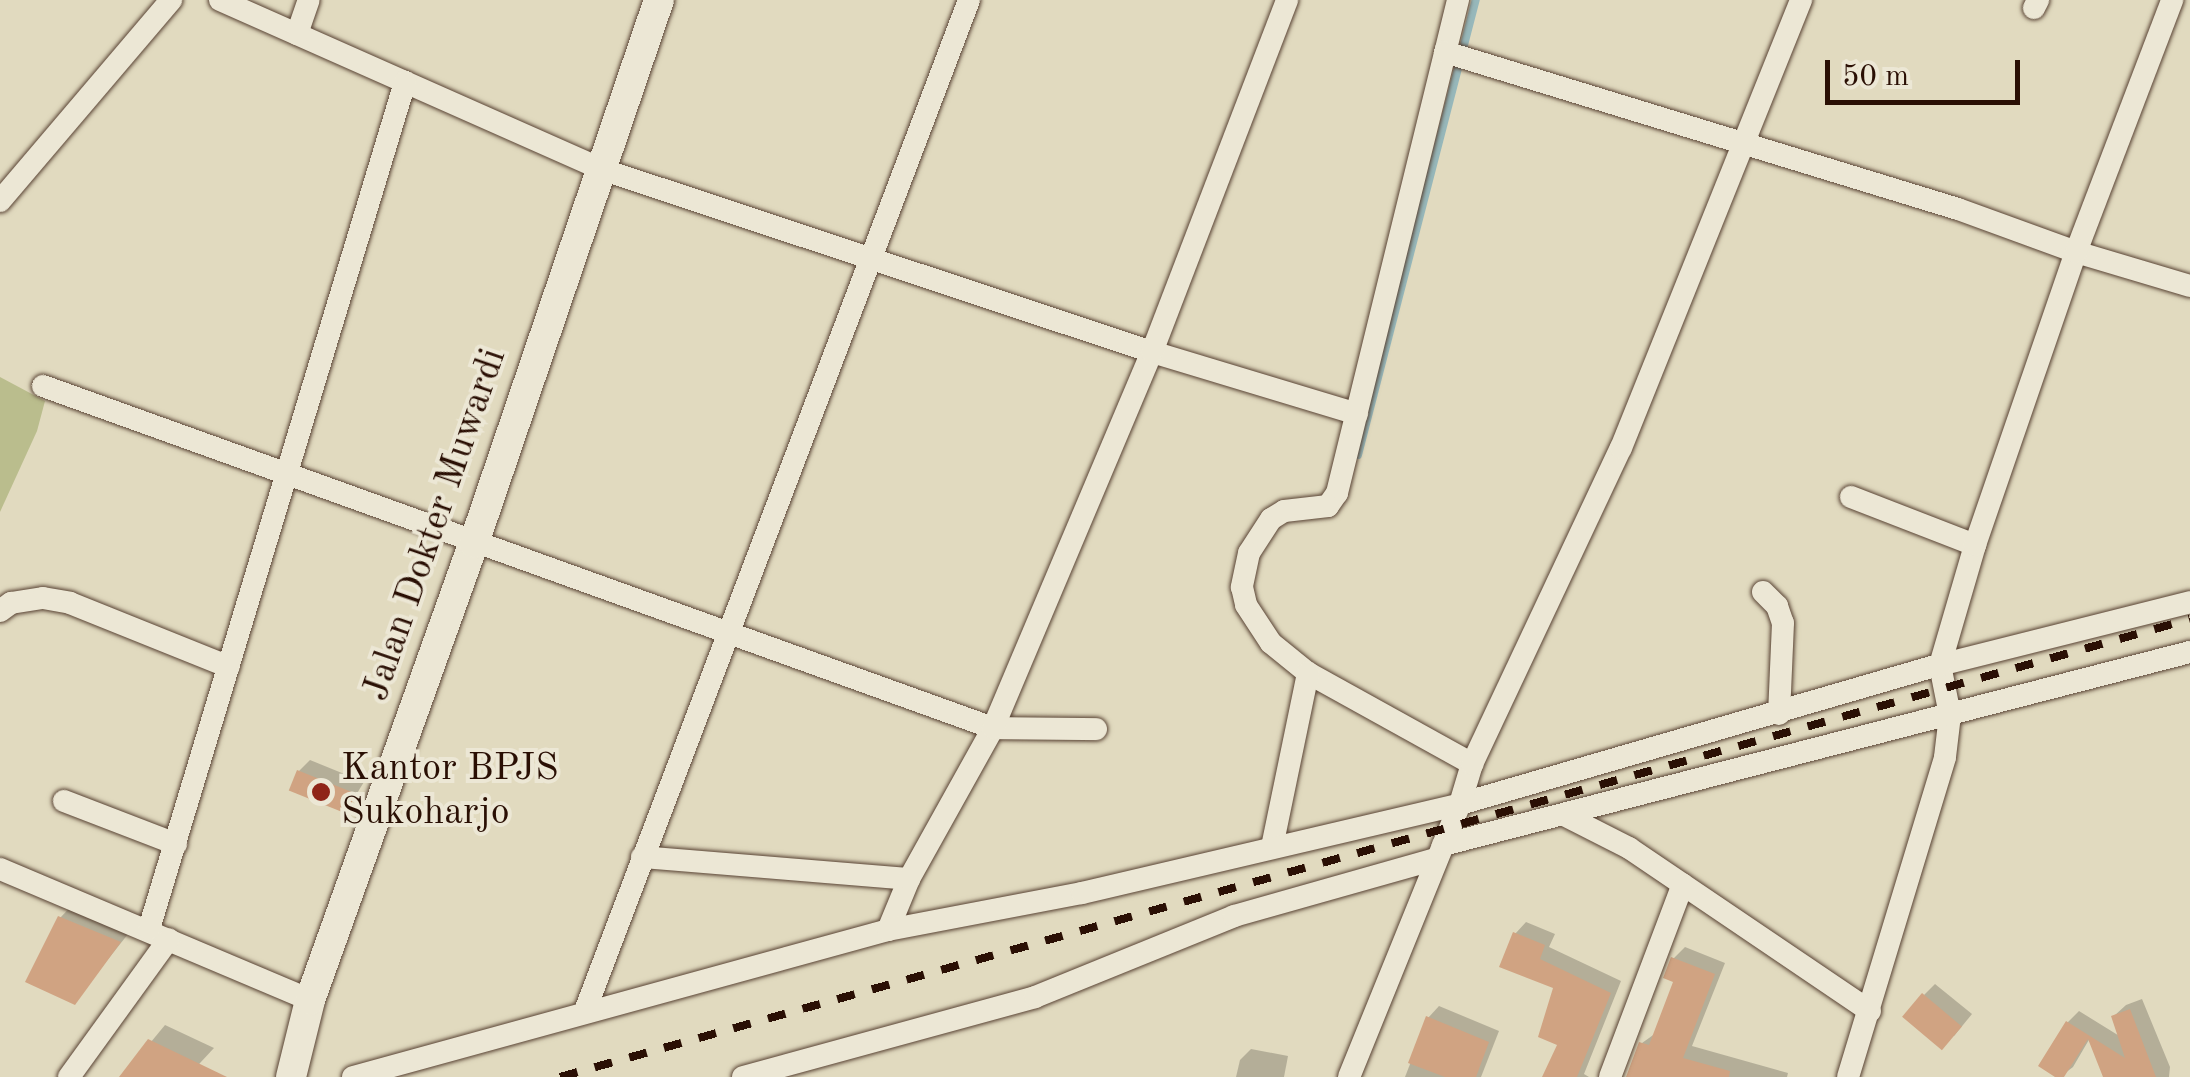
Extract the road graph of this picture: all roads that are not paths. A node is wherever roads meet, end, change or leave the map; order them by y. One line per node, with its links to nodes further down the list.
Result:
1 (171, 0): 15 (street)
2 (220, 0): 10 (street)
3 (309, 0): 10 (street)
4 (659, 0): 14 (main road, Jalan Dokter Muwardi)
5 (969, 0): 17 (street)
6 (1287, 0): 19 (street)
7 (1458, 0): 11 (street)
8 (1801, 0): 13 (street)
9 (2172, 0): 16 (street)
10 (297, 34): 12 (street)
11 (1456, 56): 13 (street); 21 (street)
12 (405, 82): 14 (street); 22 (street)
13 (1744, 142): 16 (street); 38 (street)
14 (601, 169): 17 (street); 24 (main road, Jalan Dokter Muwardi)
15 (0, 201)
16 (2076, 252): 18 (street); 25 (street)
17 (871, 258): 19 (street); 29 (street)
18 (2190, 286)
19 (1152, 352): 21 (street); 36 (street)
20 (43, 386): 22 (street)
21 (1358, 414): 33 (street)
22 (286, 476): 24 (street); 32 (street)
23 (1851, 497): 25 (street)
24 (474, 543): 29 (street); 51 (main road, Jalan Dokter Muwardi)
25 (1975, 544): 31 (street)
26 (1763, 592): 34 (street)
27 (2190, 602): 31 (street)
28 (0, 612): 32 (street)
29 (727, 634): 36 (street); 45 (street)
30 (2190, 652): 35 (street)
31 (1940, 665): 34 (street); 35 (street)
32 (229, 667): 42 (street)
33 (1308, 672): 38 (street); 43 (street)
34 (1779, 714): 40 (street)
35 (1950, 715): 41 (street); 53 (street)
36 (993, 728): 37 (street); 47 (street)
37 (1096, 729)
38 (1472, 764): 40 (street)
39 (64, 800): 42 (street)
40 (1460, 804): 43 (street); 44 (street)
41 (1564, 815): 44 (street); 48 (street)
42 (176, 844): 50 (street)
43 (1272, 846): 49 (street)
44 (1439, 852): 57 (street); 58 (street)
45 (642, 858): 47 (street); 52 (street)
46 (0, 869): 50 (street)
47 (909, 879): 49 (street)
48 (1683, 884): 53 (street); 59 (street)
49 (888, 930): 52 (street)
50 (159, 934): 51 (street); 54 (street)
51 (310, 1000): 55 (main road, Jalan Dokter Muwardi)
52 (585, 1011): 56 (street)
53 (1870, 1011): 60 (street)
54 (69, 1077)
55 (291, 1077)
56 (353, 1077)
57 (743, 1077)
58 (1349, 1077)
59 (1610, 1077)
60 (1848, 1077)

